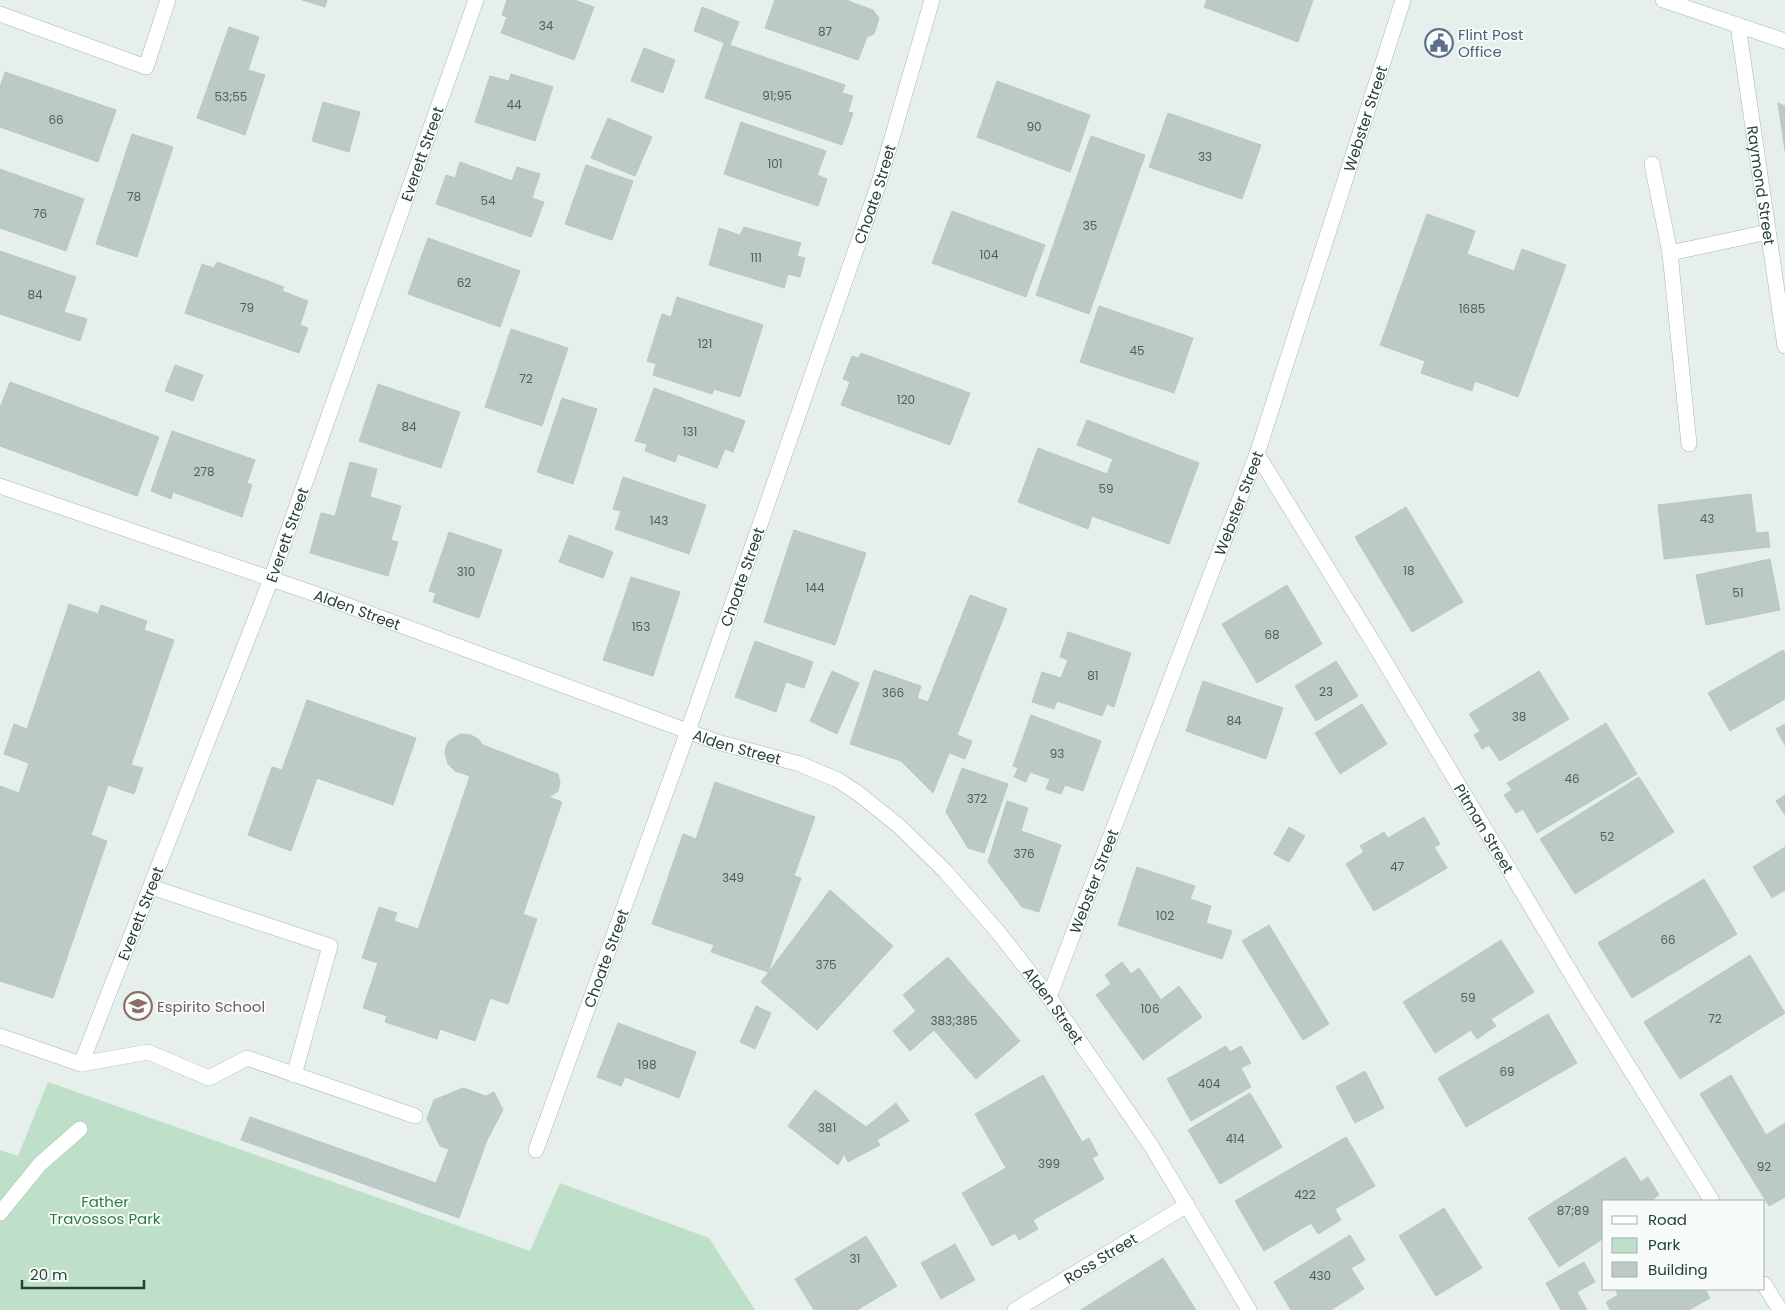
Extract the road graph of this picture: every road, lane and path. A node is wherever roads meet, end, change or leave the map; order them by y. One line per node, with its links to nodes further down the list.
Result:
1 (168, 0): 6 (street)
2 (476, 0): 16 (street, Everett Street)
3 (932, 0): 17 (street, Choate Street)
4 (1404, 0): 14 (street, Webster Street)
5 (1673, 2): 7 (street)
6 (0, 14)
7 (1738, 25): 8 (street); 10 (street, Raymond Street)
8 (1785, 41)
9 (1652, 164): 11 (street)
10 (1768, 232): 11 (street); 12 (street, Raymond Street)
11 (1670, 253): 13 (street)
12 (1785, 346)
13 (1689, 444)
14 (1257, 454): 19 (street, Webster Street); 26 (street, Pitman Street)
15 (0, 486): 16 (street, Alden Street)
16 (271, 579): 17 (street, Alden Street); 18 (street, Everett Street)
17 (688, 731): 19 (street, Alden Street); 25 (street, Choate Street)
18 (152, 887): 21 (street, Everett Street); 22 (street)
19 (1049, 997): 27 (street, Alden Street)
20 (0, 1036): 21 (street)
21 (81, 1064): 22 (street)
22 (294, 1074): 23 (street)
23 (415, 1116)
24 (80, 1129): 28 (street)
25 (536, 1150)
26 (1711, 1200)
27 (1187, 1204): 30 (street, Ross Street); 31 (street, Alden Street)
28 (0, 1213)
29 (1765, 1286): 32 (street)
30 (1014, 1310)
31 (1249, 1310)
32 (1780, 1310)

